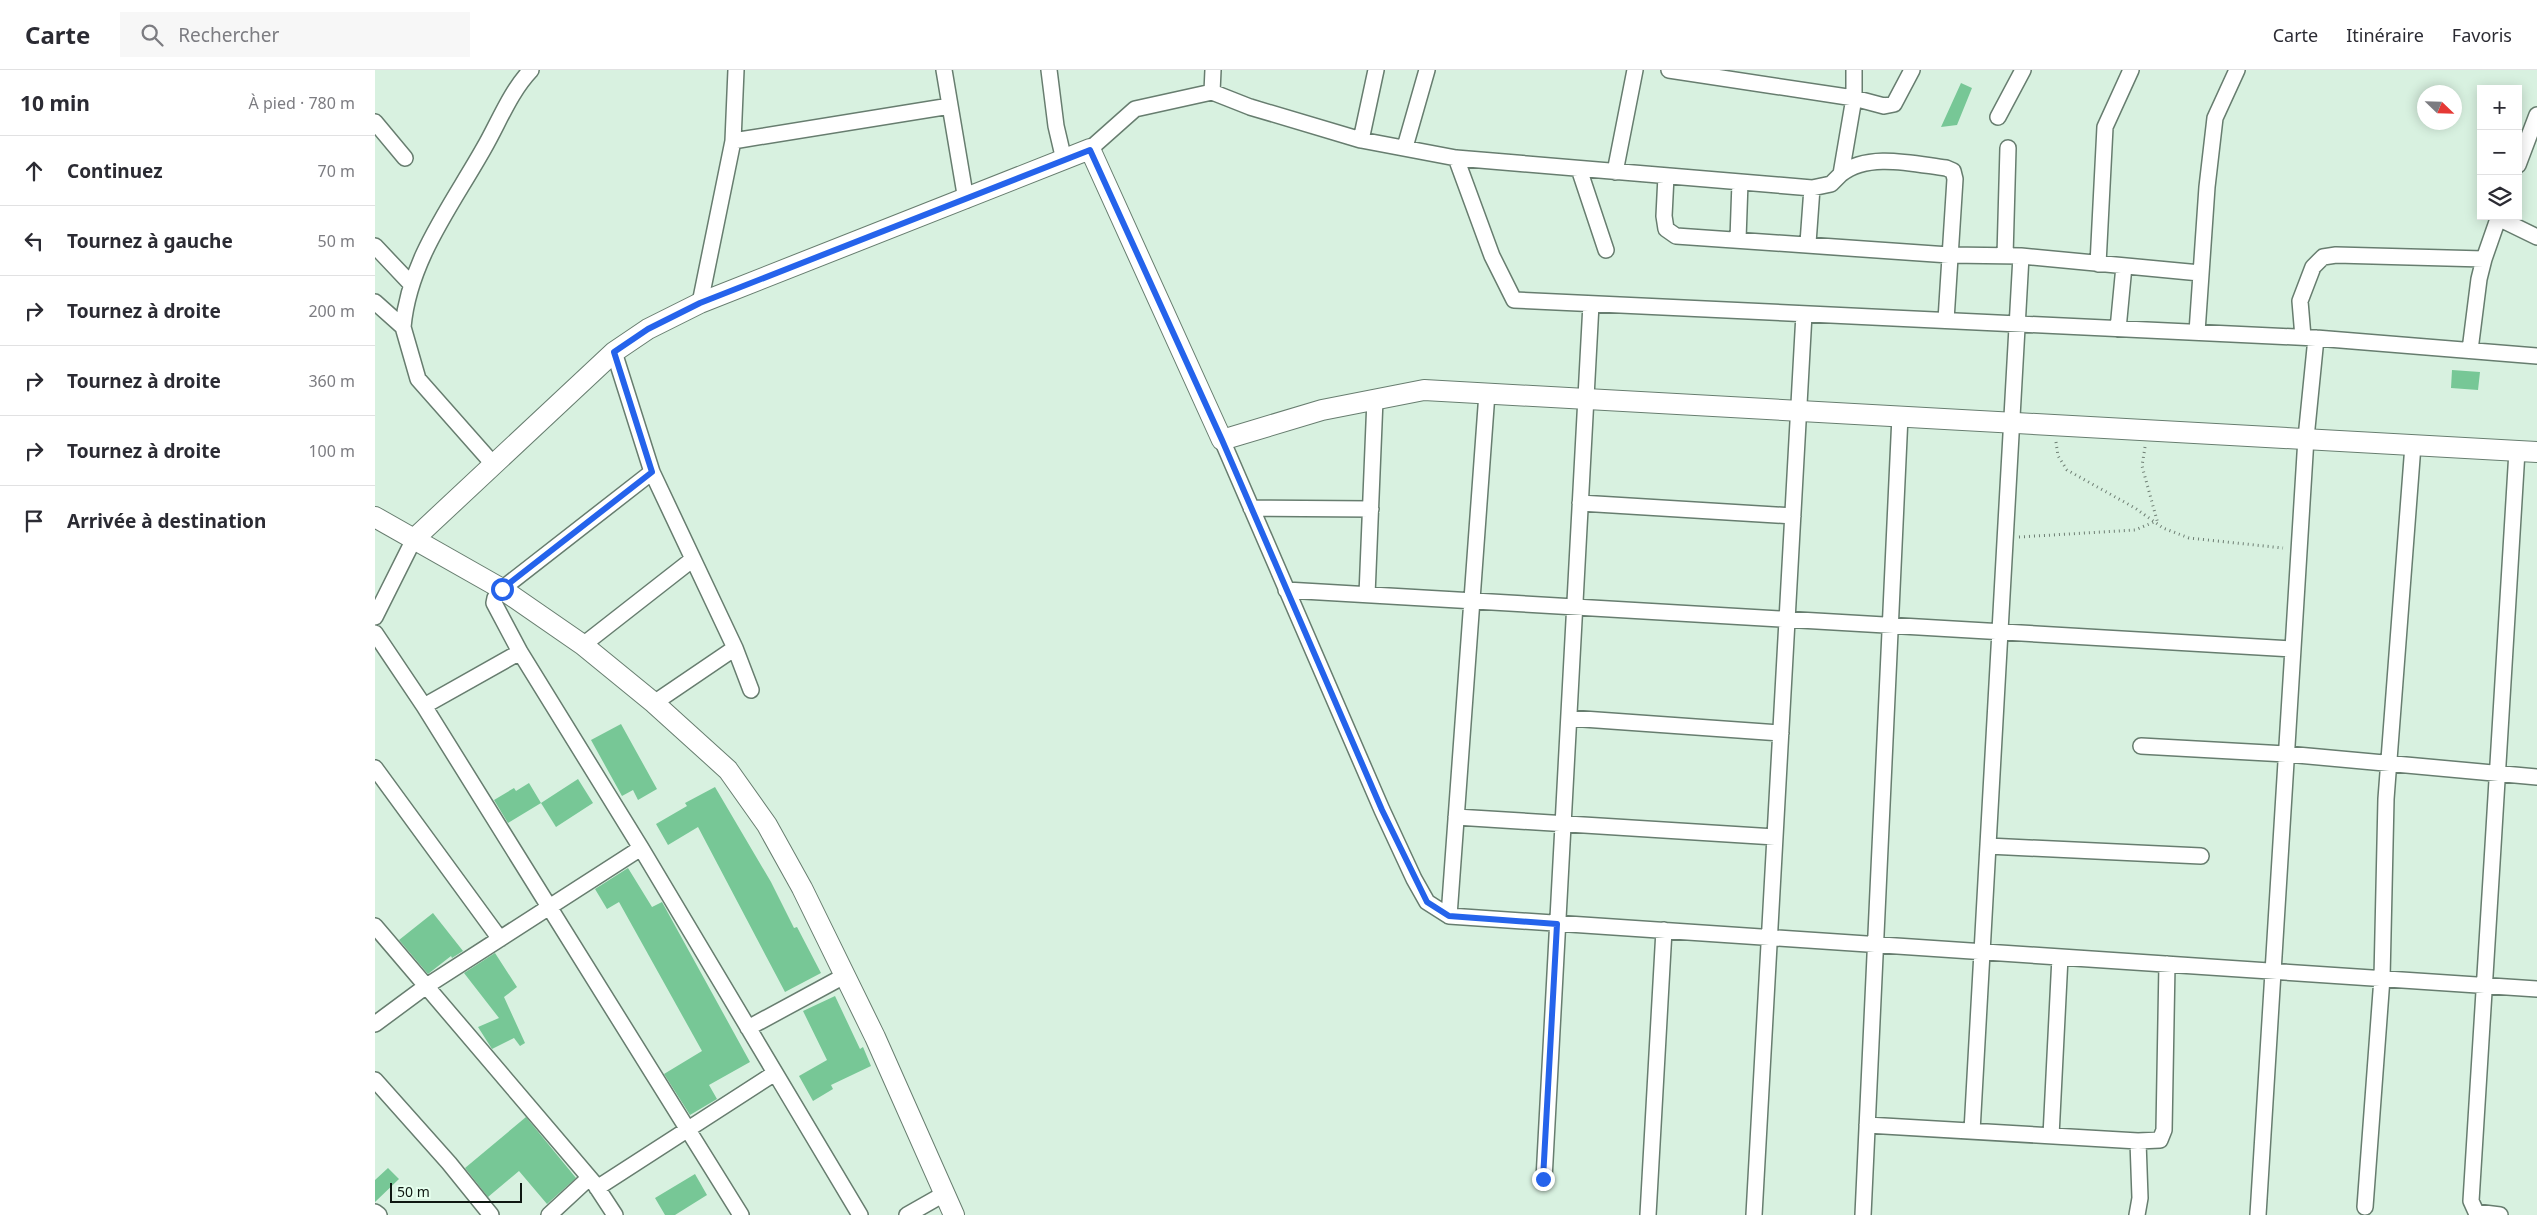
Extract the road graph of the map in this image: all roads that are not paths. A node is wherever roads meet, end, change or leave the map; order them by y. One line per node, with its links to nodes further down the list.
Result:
1 (531, 70): 51 (street)
2 (736, 70): 21 (street)
3 (944, 70): 17 (street)
4 (1049, 70): 29 (street)
5 (1213, 70): 15 (street)
6 (1376, 70): 22 (street)
7 (1427, 70): 23 (street)
8 (1635, 70): 31 (street)
9 (1669, 70): 16 (street)
10 (1854, 70): 16 (street)
11 (1912, 70): 16 (street)
12 (2023, 70): 19 (street)
13 (2131, 70): 48 (street)
14 (2237, 70): 50 (street)
15 (1212, 92): 22 (street); 25 (street)
16 (1855, 98): 32 (street)
17 (950, 106): 21 (street); 36 (street)
18 (2537, 115): 26 (street)
19 (1998, 117)
20 (375, 122): 27 (street)
21 (733, 140): 52 (street)
22 (1361, 140): 23 (street)
23 (1405, 147): 28 (street)
24 (2009, 148): 45 (street)
25 (1090, 150): 29 (street); 72 (street)
26 (2522, 154)
27 (405, 158)
28 (1456, 158): 30 (street); 53 (street)
29 (1064, 160): 36 (street)
30 (1579, 169): 31 (street); 43 (street)
31 (1615, 172): 33 (street)
32 (1841, 174): 35 (street); 44 (street)
33 (1666, 176): 34 (street); 40 (street)
34 (1741, 182): 35 (street); 40 (street)
35 (1812, 188): 41 (street)
36 (966, 200): 52 (street)
37 (2498, 220): 47 (street)
38 (2505, 220): 39 (street)
39 (2537, 237)
40 (1737, 239): 41 (street)
41 (1808, 243): 44 (street)
42 (375, 246): 51 (street)
43 (1606, 250)
44 (1949, 255): 45 (street); 56 (street)
45 (2005, 256): 46 (street)
46 (2021, 256): 48 (street); 57 (street)
47 (2484, 259): 61 (street); 62 (street)
48 (2098, 264): 49 (street)
49 (2124, 266): 50 (street); 59 (street)
50 (2200, 273): 60 (street)
51 (411, 284): 58 (street)
52 (700, 303): 63 (street)
53 (1591, 304): 55 (street); 66 (street)
54 (376, 307): 58 (street)
55 (1804, 314): 56 (street); 68 (street)
56 (1946, 320): 57 (street)
57 (2018, 324): 59 (street); 70 (street)
58 (403, 327): 75 (street)
59 (2119, 328): 60 (street)
60 (2197, 332): 61 (street)
61 (2309, 338): 62 (street); 71 (street)
62 (2470, 350): 64 (street)
63 (614, 352): 75 (street); 76 (street)
64 (2537, 356)
65 (1487, 393): 66 (street); 67 (street); 87 (street)
66 (1586, 399): 68 (street); 77 (street)
67 (1375, 400): 72 (street); 79 (street)
68 (1799, 410): 69 (street); 80 (street)
69 (1900, 416): 70 (street); 91 (street)
70 (2012, 422): 71 (street); 92 (street)
71 (2306, 438): 73 (street); 96 (street)
72 (1222, 440): 78 (street)
73 (2413, 445): 74 (street); 105 (street)
74 (2527, 452): 107 (street)
75 (494, 465): 82 (street)
76 (652, 472): 83 (street); 84 (street)
77 (1580, 503): 80 (street); 88 (street)
78 (1251, 508): 79 (street); 85 (street)
79 (1371, 508): 86 (street)
80 (1793, 516): 90 (street)
81 (375, 517): 82 (street)
82 (414, 539): 84 (street); 89 (street)
83 (693, 559): 94 (street); 95 (street)
84 (502, 589): 94 (street); 97 (street)
85 (1286, 590): 86 (street); 116 (street)
86 (1367, 595): 87 (street)
87 (1472, 601): 88 (street); 109 (street)
88 (1575, 607): 90 (street); 101 (street)
89 (375, 617)
90 (1787, 619): 91 (street); 102 (street)
91 (1890, 626): 92 (street); 122 (street)
92 (2000, 632): 96 (street); 112 (street)
93 (375, 633): 100 (street)
94 (583, 645): 99 (street)
95 (735, 648): 98 (street); 99 (street)
96 (2293, 649): 104 (street)
97 (520, 652): 100 (street); 113 (street)
98 (751, 690)
99 (654, 703): 127 (street)
100 (424, 706): 115 (street)
101 (1569, 718): 102 (street); 110 (street)
102 (1781, 733): 111 (street)
103 (2141, 746): 104 (street)
104 (2286, 754): 105 (street); 126 (street)
105 (2389, 763): 107 (street); 128 (street)
106 (375, 768): 121 (street)
107 (2498, 774): 108 (street); 129 (street)
108 (2537, 777)
109 (1456, 817): 110 (street); 116 (street)
110 (1563, 825): 111 (street); 117 (street)
111 (1775, 837): 120 (street)
112 (1988, 846): 114 (street); 123 (street)
113 (641, 848): 115 (street); 133 (street)
114 (2201, 856)
115 (549, 908): 121 (street); 137 (street)
116 (1449, 916): 117 (street)
117 (1557, 924): 119 (street); 141 (street)
118 (375, 926): 130 (street)
119 (1664, 930): 120 (street); 154 (street)
120 (1769, 938): 122 (street); 155 (street)
121 (500, 939): 130 (street)
122 (1875, 945): 123 (street); 136 (street)
123 (1982, 952): 124 (street); 138 (street)
124 (2060, 957): 125 (street); 139 (street)
125 (2167, 964): 126 (street); 140 (street)
126 (2272, 971): 128 (street); 158 (street)
127 (846, 975): 133 (street); 143 (street)
128 (2382, 978): 129 (street); 144 (street)
129 (2483, 985): 131 (street); 159 (street)
130 (425, 987): 132 (street); 142 (street)
131 (2537, 989)
132 (375, 1024)
133 (748, 1028): 134 (street)
134 (775, 1073): 137 (street); 151 (street)
135 (375, 1080): 147 (street)
136 (1867, 1125): 138 (street); 156 (street)
137 (687, 1130): 142 (street); 150 (street)
138 (1972, 1131): 139 (street)
139 (2051, 1136): 140 (street)
140 (2138, 1142): 157 (street)
141 (1543, 1179)
142 (593, 1183): 148 (street); 149 (street)
143 (944, 1194): 152 (street); 153 (street)
144 (2365, 1207)
145 (375, 1212): 146 (street)
146 (379, 1215)
147 (491, 1215)
148 (549, 1215)
149 (615, 1215)
150 (741, 1215)
151 (860, 1215)
152 (907, 1215)
153 (954, 1215)
154 (1648, 1215)
155 (1754, 1215)
156 (1863, 1215)
157 (2137, 1215)
158 (2259, 1215)
159 (2500, 1215)

